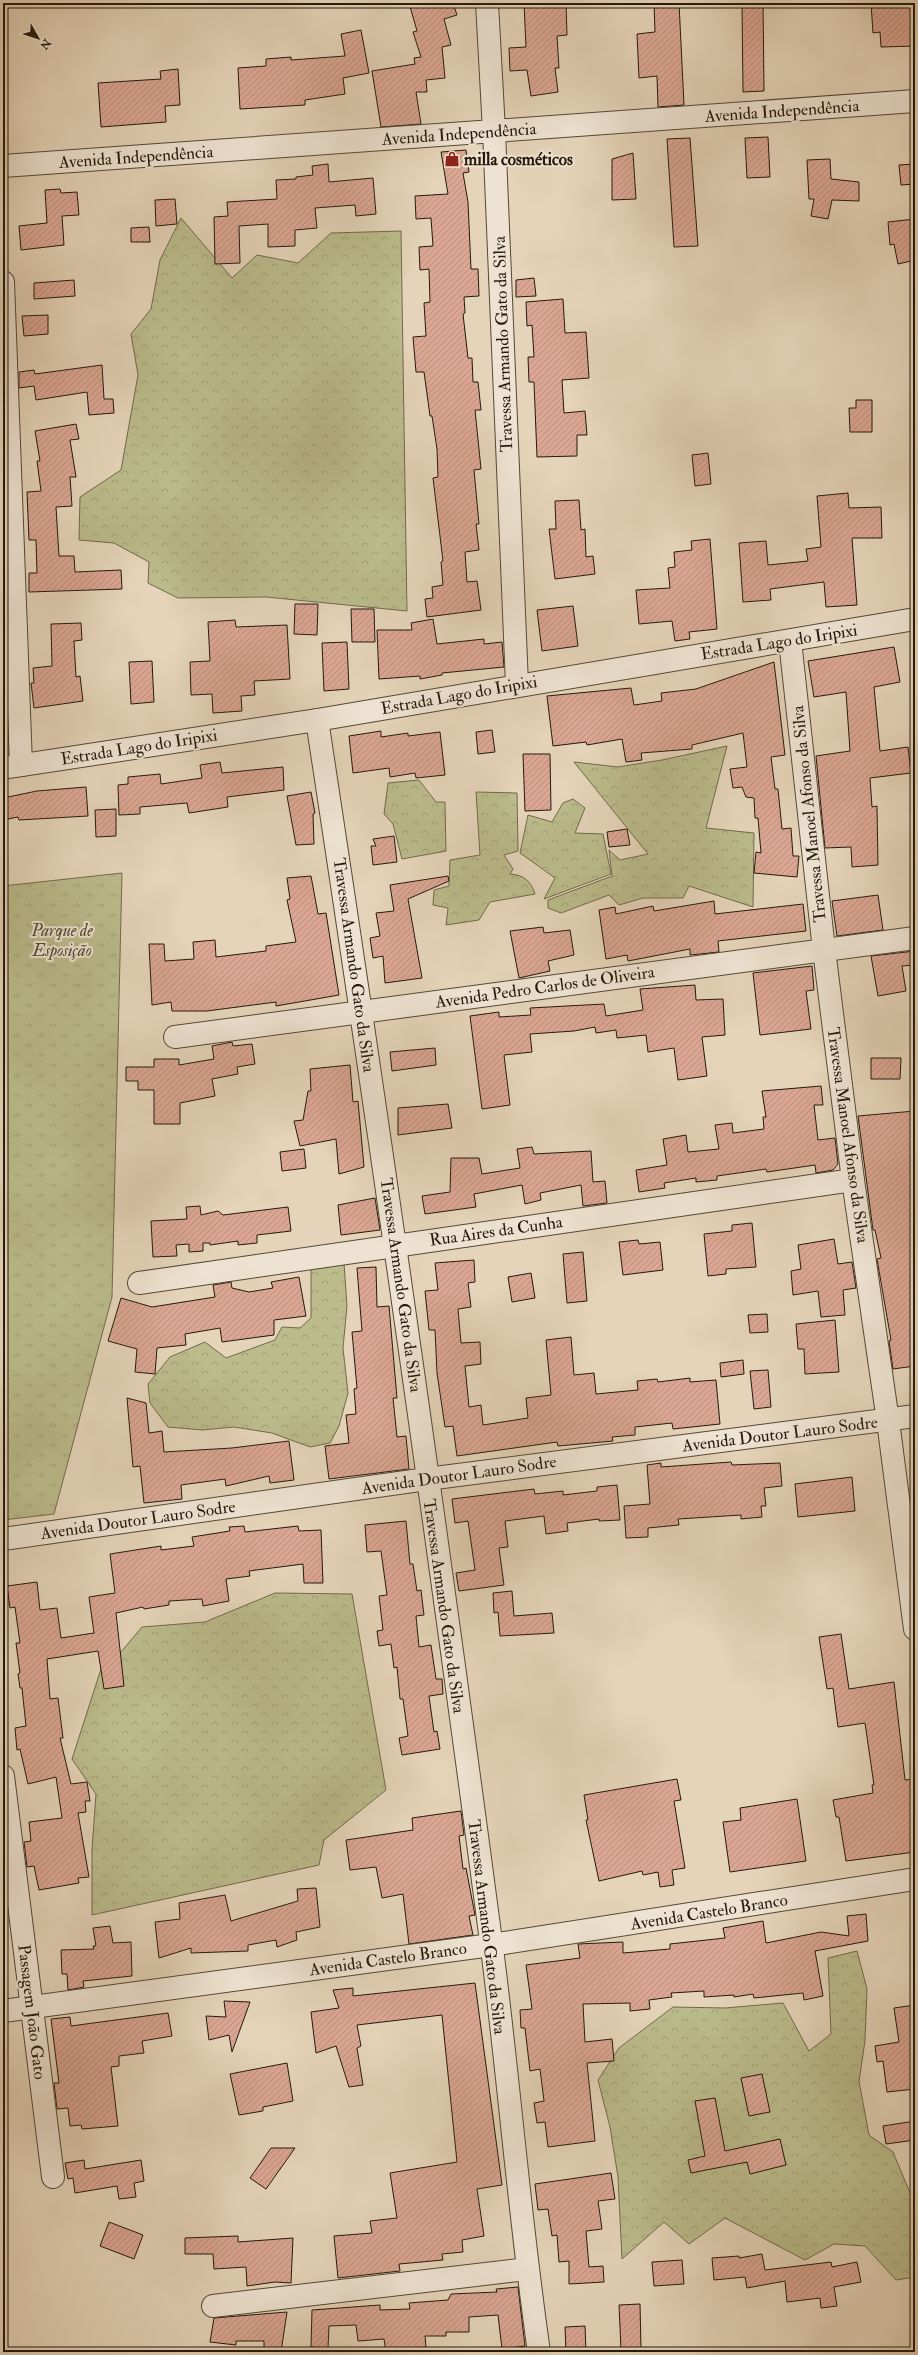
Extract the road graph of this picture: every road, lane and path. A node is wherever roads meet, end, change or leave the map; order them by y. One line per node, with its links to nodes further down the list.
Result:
1 (487, 3): 3 (street, Travessa Armando Gato da Silva)
2 (915, 101): 3 (street, Avenida Independência)
3 (494, 131): 4 (street, Avenida Independência); 8 (street, Travessa Armando Gato da Silva)
4 (3, 166)
5 (3, 282): 10 (street)
6 (915, 619): 7 (street, Estrada Lago do Iripixi)
7 (790, 640): 8 (street, Estrada Lago do Iripixi); 12 (street, Travessa Manoel Afonso da Silva)
8 (517, 686): 9 (street, Estrada Lago do Iripixi)
9 (317, 720): 10 (street, Estrada Lago do Iripixi); 13 (street, Travessa Armando Gato da Silva)
10 (12, 766)
11 (915, 938): 12 (street, Avenida Pedro Carlos de Oliveira)
12 (824, 950): 13 (street, Avenida Pedro Carlos de Oliveira); 15 (street, Travessa Manoel Afonso da Silva)
13 (362, 1011): 14 (street, Avenida Pedro Carlos de Oliveira); 16 (street, Travessa Armando Gato da Silva)
14 (175, 1037)
15 (853, 1180): 16 (street, Rua Aires da Cunha); 19 (street, Travessa Manoel Afonso da Silva)
16 (396, 1246): 17 (street, Rua Aires da Cunha); 20 (street, Travessa Armando Gato da Silva)
17 (140, 1283)
18 (915, 1416): 19 (street, Avenida Doutor Lauro Sodre)
19 (888, 1421): 20 (street, Avenida Doutor Lauro Sodre); 22 (street, Travessa Manoel Afonso da Silva)
20 (427, 1479): 21 (street, Avenida Doutor Lauro Sodre); 25 (street, Travessa Armando Gato da Silva)
21 (3, 1539)
22 (915, 1629)
23 (3, 1776): 26 (street, Passagem João Gato)
24 (915, 1879): 25 (street, Avenida Castelo Branco)
25 (491, 1945): 26 (street, Avenida Castelo Branco); 29 (street, Travessa Armando Gato da Silva)
26 (31, 2008): 27 (street, Avenida Castelo Branco); 28 (street, Passagem João Gato)
27 (3, 2011)
28 (53, 2176)
29 (527, 2269): 30 (street); 31 (street, Travessa Armando Gato da Silva)
30 (214, 2306)
31 (539, 2352)

